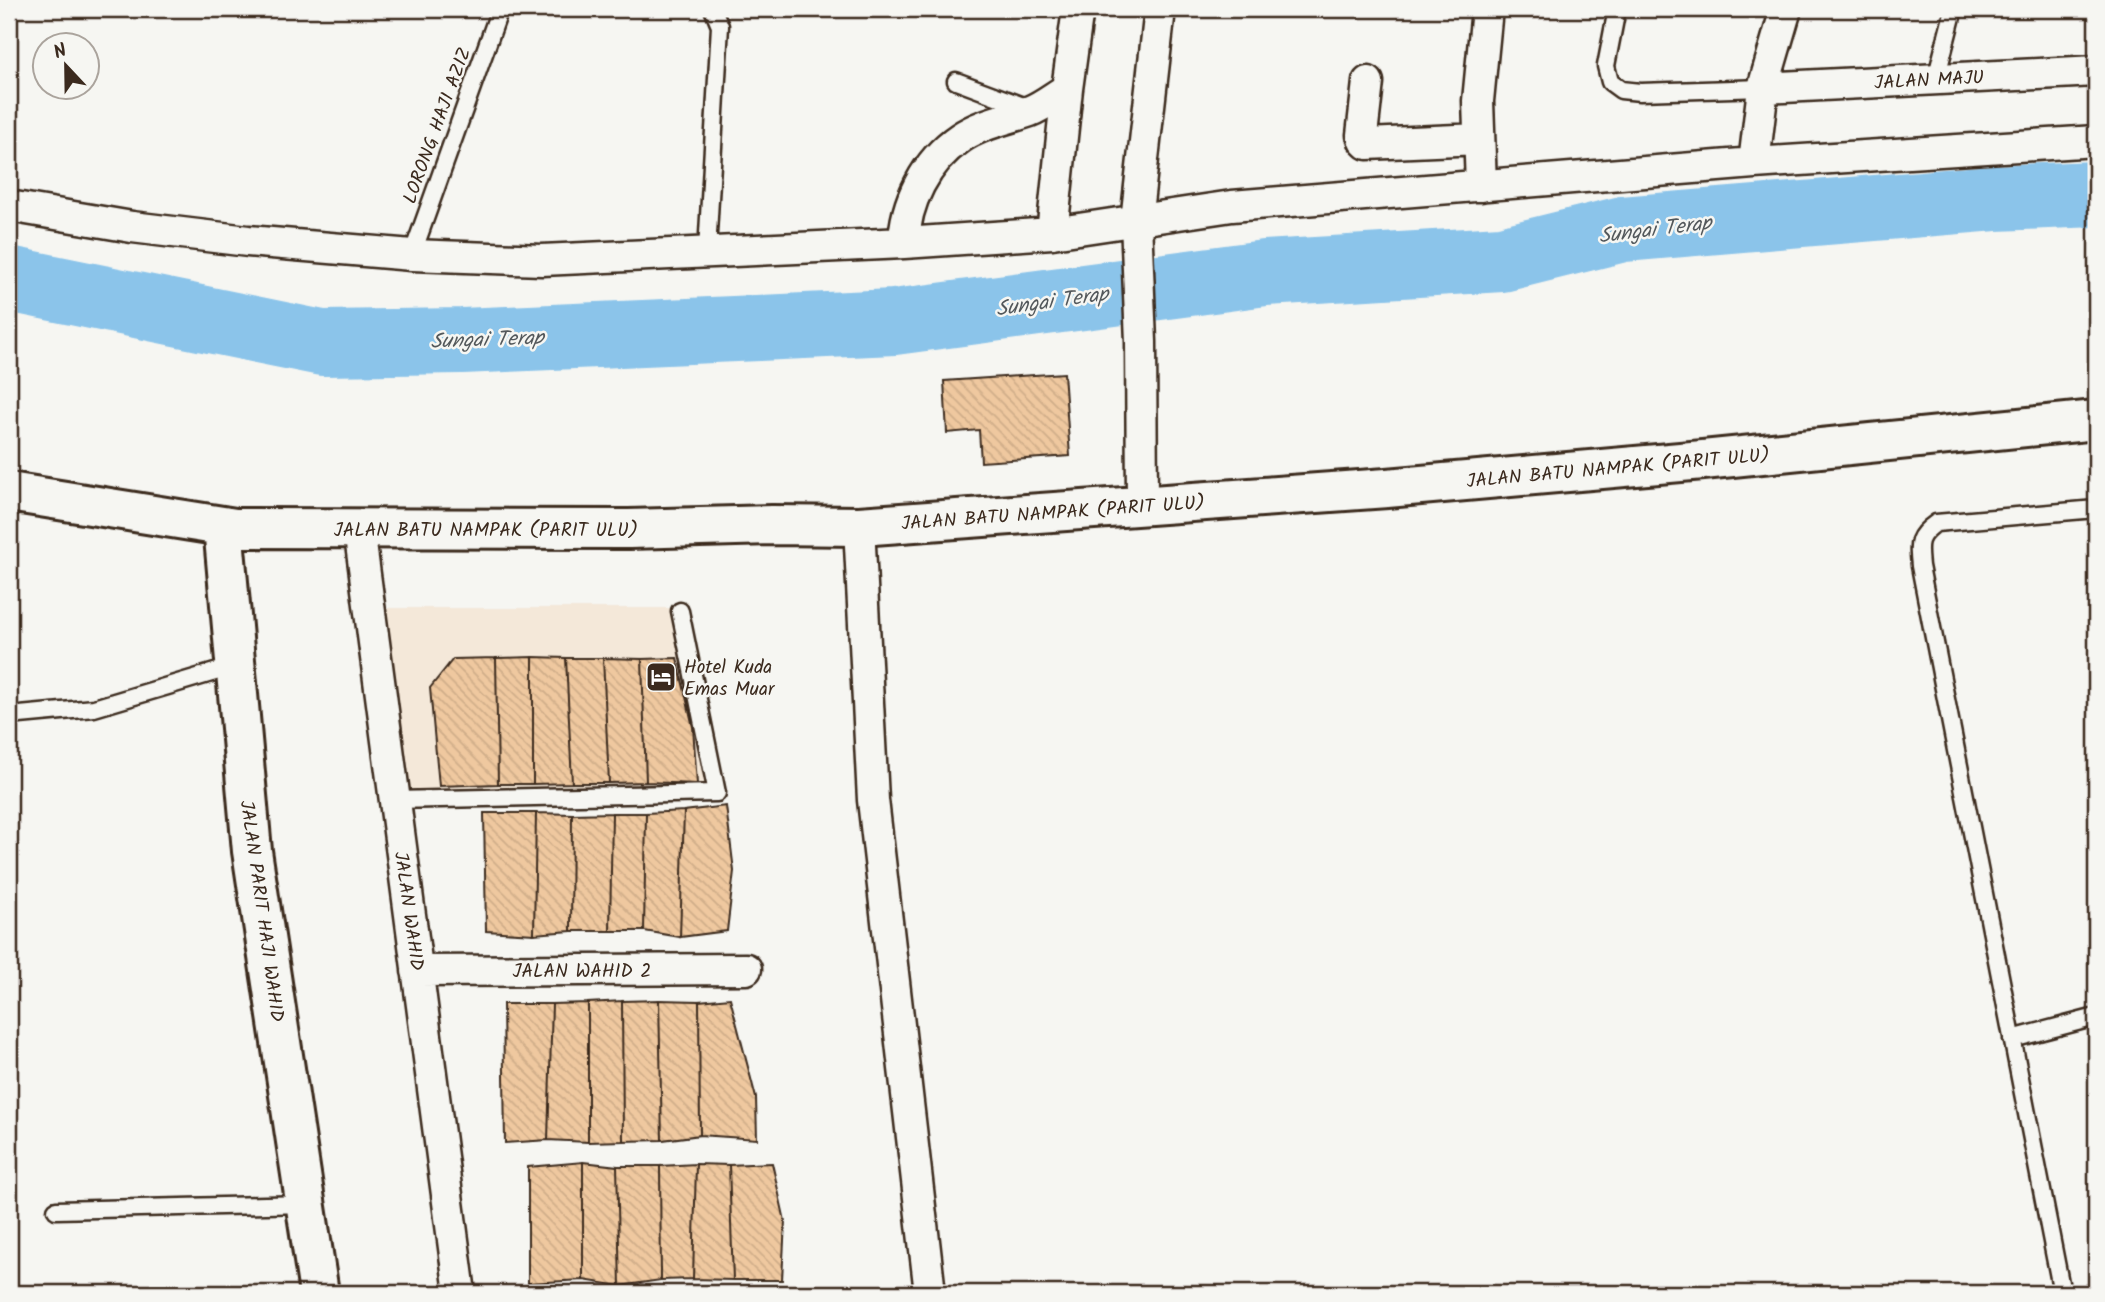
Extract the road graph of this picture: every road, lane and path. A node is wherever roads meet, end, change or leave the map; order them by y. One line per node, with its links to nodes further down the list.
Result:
1 (500, 9): 25 (lane, LORONG HAJI AZIZ)
2 (713, 9): 24 (lane)
3 (1078, 9): 14 (street)
4 (1160, 9): 22 (street)
5 (1487, 9): 16 (street)
6 (1617, 9): 13 (lane)
7 (1786, 9): 13 (street)
8 (1954, 9): 10 (lane)
9 (2096, 71): 10 (street, JALAN MAJU)
10 (1936, 79): 13 (street, JALAN MAJU)
11 (956, 81): 15 (lane)
12 (1368, 82): 16 (street)
13 (1763, 88): 18 (street)
14 (1067, 89): 15 (street); 21 (street)
15 (1033, 110): 23 (street)
16 (1479, 139): 19 (street)
17 (2096, 141): 18 (street)
18 (1754, 163): 19 (street)
19 (1481, 186): 22 (street)
20 (9, 206): 25 (street)
21 (1052, 233): 22 (street); 23 (street)
22 (1137, 234): 28 (street)
23 (904, 243): 24 (street)
24 (707, 251): 25 (street)
25 (412, 255)
26 (2096, 420): 28 (street, JALAN BATU NAMPAK (PARIT ULU))
27 (9, 492): 31 (street, JALAN BATU NAMPAK (PARIT ULU))
28 (1142, 505): 30 (street, JALAN BATU NAMPAK (PARIT ULU))
29 (2096, 509): 40 (lane)
30 (859, 526): 32 (street, JALAN BATU NAMPAK (PARIT ULU)); 45 (street)
31 (229, 527): 32 (street, JALAN BATU NAMPAK (PARIT ULU)); 34 (street, JALAN PARIT HAJI WAHID)
32 (359, 530): 36 (street, JALAN WAHID)
33 (680, 611): 36 (lane)
34 (235, 666): 35 (lane); 41 (street, JALAN PARIT HAJI WAHID)
35 (9, 716)
36 (395, 800): 38 (street, JALAN WAHID)
37 (746, 969): 38 (street, JALAN WAHID 2)
38 (418, 971): 44 (street, JALAN WAHID)
39 (2096, 1017): 40 (lane)
40 (2012, 1039): 46 (lane)
41 (305, 1204): 42 (lane); 43 (street, JALAN PARIT HAJI WAHID)
42 (57, 1210)
43 (319, 1293)
44 (460, 1293)
45 (930, 1293)
46 (2062, 1293)

